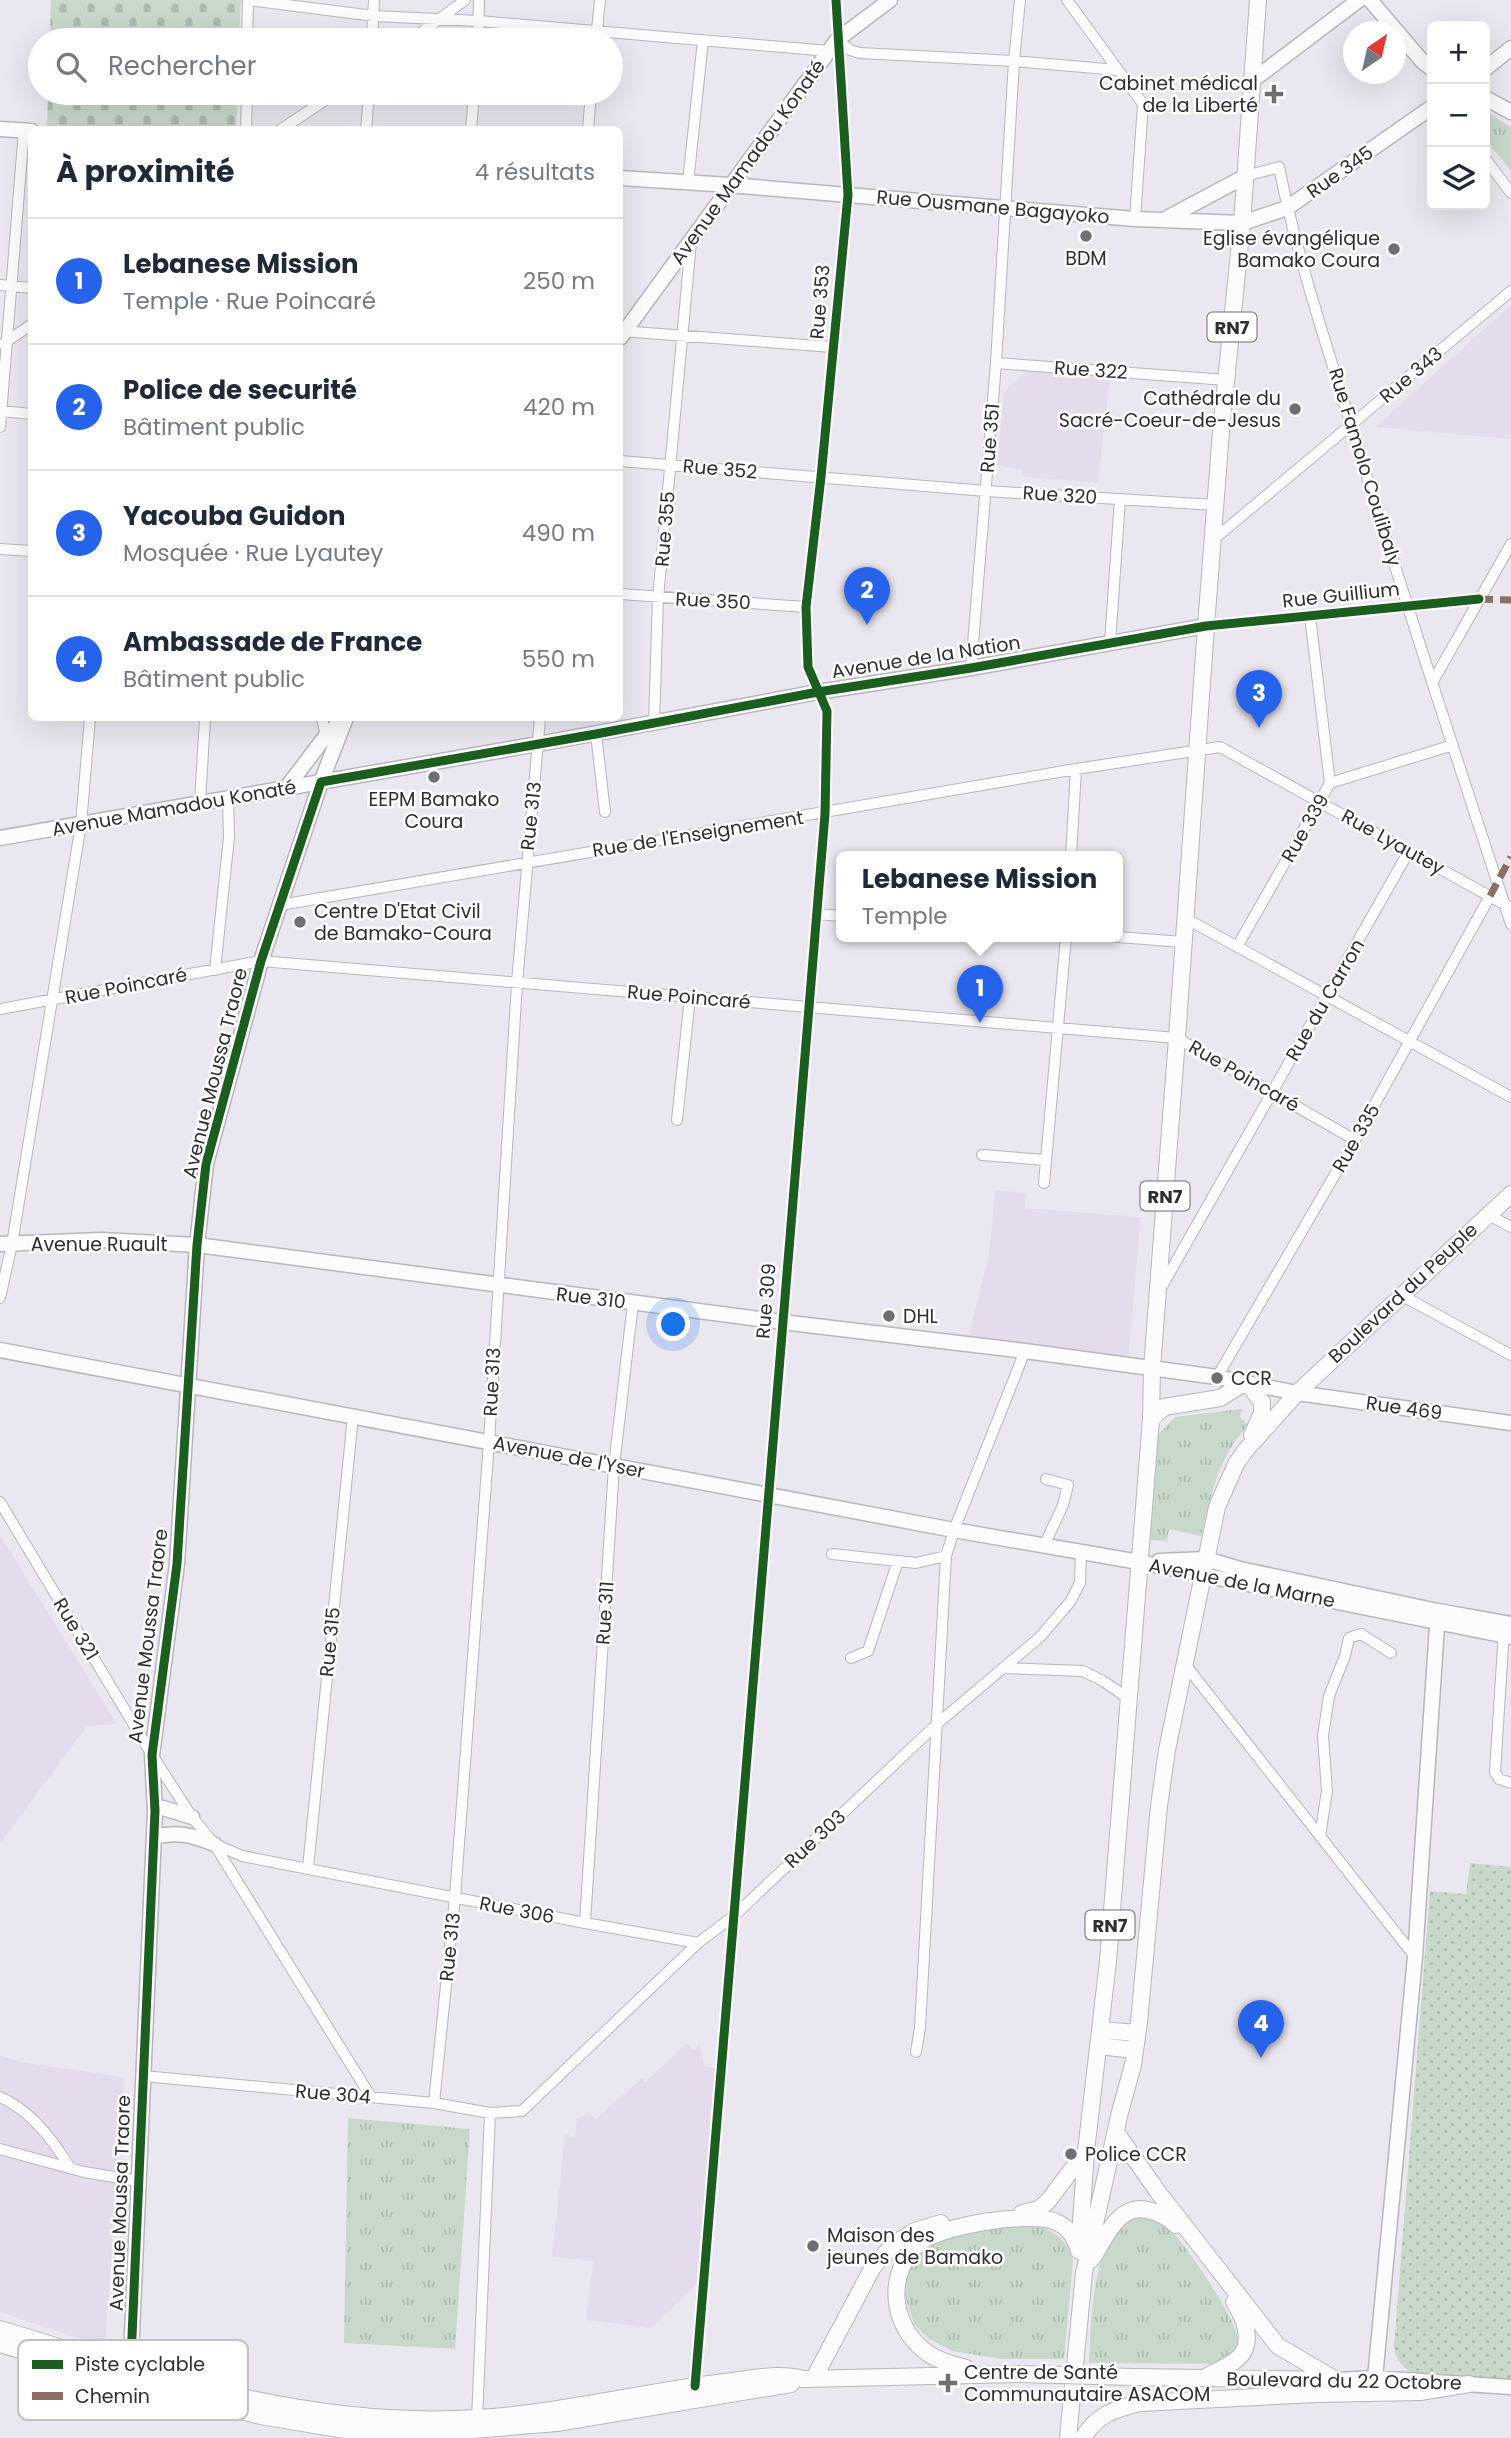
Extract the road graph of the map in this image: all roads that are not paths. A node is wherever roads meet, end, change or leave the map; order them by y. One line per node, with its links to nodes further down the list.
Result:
1 (248, 0): 13 (street); 16 (street)
2 (374, 0): 13 (street)
3 (465, 0): 14 (street)
4 (479, 0): 15 (street)
5 (600, 0): 21 (street)
6 (836, 0): 24 (street, Rue 353)
7 (890, 0): 24 (street, Avenue Mamadou Konaté)
8 (1020, 0): 26 (street, Rue 351)
9 (1067, 0): 29 (street)
10 (1258, 0): 30 (main road, RN7)
11 (1359, 0): 30 (street)
12 (1372, 4): 27 (street)
13 (374, 16): 14 (street); 17 (street)
14 (440, 19): 15 (street); 18 (street)
15 (479, 20): 19 (street); 20 (street)
16 (247, 28)
17 (373, 28)
18 (428, 28)
19 (479, 28)
20 (538, 28)
21 (597, 28)
22 (623, 37): 23 (street)
23 (703, 40): 24 (street); 49 (street)
24 (833, 46): 26 (street); 50 (street, Avenue Mamadou Konaté); 52 (street, Rue 353)
25 (1511, 48): 28 (street)
26 (1014, 61): 29 (street); 53 (street, Rue 351)
27 (1427, 65)
28 (1490, 65)
29 (1118, 70): 55 (street)
30 (1253, 80): 47 (main road, RN7)
31 (1490, 101): 38 (street)
32 (247, 105): 39 (street)
33 (318, 105): 40 (street)
34 (368, 105): 41 (street)
35 (473, 105): 42 (street)
36 (590, 105): 43 (street)
37 (1427, 110): 54 (street, Rue 345)
38 (1511, 112)
39 (246, 126)
40 (286, 126)
41 (366, 126)
42 (471, 126)
43 (588, 126)
44 (0, 129): 45 (street)
45 (28, 131): 60 (street)
46 (1490, 165): 51 (street)
47 (1246, 176): 54 (street, Rue Famolo Coulibaly); 56 (street); 57 (main road, RN7)
48 (623, 178): 49 (street, Rue Ousmane Bagayoko)
49 (688, 183): 50 (street, Rue Ousmane Bagayoko)
50 (730, 185): 52 (street, Rue Ousmane Bagayoko); 58 (street, Avenue Mamadou Konaté)
51 (1511, 192)
52 (848, 195): 53 (street, Rue Ousmane Bagayoko); 68 (street, Rue 353)
53 (1006, 208): 55 (street, Rue Ousmane Bagayoko); 69 (street, Rue 351)
54 (1287, 208): 57 (street, Rue 345); 73 (street, Rue Famolo Coulibaly)
55 (1135, 219): 56 (street, Rue Ousmane Bagayoko)
56 (1164, 220): 57 (street, Rue Ousmane Bagayoko)
57 (1242, 223): 70 (main road, RN7)
58 (691, 240): 64 (street, Avenue Mamadou Konaté); 66 (street, Rue 355)
59 (0, 285): 60 (street)
60 (11, 286): 61 (street); 67 (street)
61 (28, 288)
62 (1511, 291): 73 (street, Rue 343)
63 (28, 327): 67 (street)
64 (623, 330)
65 (623, 333): 66 (street)
66 (682, 336): 68 (street); 76 (street, Rue 355)
67 (3, 344): 71 (street)
68 (833, 347): 77 (street, Rue 353)
69 (996, 363): 70 (street, Rue 322); 78 (street, Rue 351)
70 (1227, 380): 80 (main road, RN7)
71 (1, 411): 72 (street); 74 (street)
72 (28, 414)
73 (1351, 425): 81 (street, Rue 343); 88 (street, Rue Famolo Coulibaly)
74 (0, 426)
75 (623, 461): 76 (street, Rue 352)
76 (670, 465): 77 (street, Rue 352); 86 (street, Rue 355)
77 (821, 477): 78 (street, Rue 320); 89 (street, Rue 353)
78 (986, 491): 79 (street, Rue 320); 93 (street, Rue 351)
79 (1119, 499): 80 (street, Rue 320); 92 (street)
80 (1215, 505): 81 (main road, RN7)
81 (1213, 540): 91 (main road, RN7)
82 (1511, 544): 87 (street)
83 (0, 549): 84 (street)
84 (28, 551)
85 (623, 594): 86 (street, Rue 350)
86 (658, 598): 89 (street, Rue 350); 102 (street, Rue 355)
87 (1479, 599): 88 (street, Rue Guillium); 94 (street)
88 (1407, 606): 90 (street, Rue Guillium); 94 (street, Rue Famolo Coulibaly)
89 (806, 607): 95 (street, Rue 353)
90 (1310, 615): 91 (street, Rue Guillium); 111 (street, Rue 339)
91 (1206, 626): 92 (street, Avenue de la Nation); 107 (main road, RN7)
92 (1110, 643): 93 (street, Avenue de la Nation)
93 (971, 668): 95 (street, Avenue de la Nation)
94 (1432, 682): 106 (street, Rue Famolo Coulibaly)
95 (818, 692): 102 (street, Avenue de la Nation); 117 (street, Rue 309)
96 (90, 721): 118 (street)
97 (205, 721): 115 (street)
98 (323, 721): 104 (street)
99 (342, 721): 104 (street)
100 (344, 721): 108 (street, Avenue Mamadou Konaté)
101 (540, 721): 105 (street, Rue 313)
102 (654, 723): 103 (street, Avenue de la Nation)
103 (596, 734): 105 (street, Avenue de la Nation); 116 (street)
104 (326, 737): 108 (street); 112 (street)
105 (538, 744): 110 (street, Avenue de la Nation); 122 (street, Rue 313)
106 (1453, 745): 111 (street); 125 (street, Rue Famolo Coulibaly)
107 (1198, 749): 109 (street, Rue de l'Enseignement); 114 (street, Rue Lyautey); 128 (main road, RN7)
108 (331, 755): 110 (street, Avenue Mamadou Konaté)
109 (1076, 769): 117 (street, Rue de l'Enseignement); 120 (street)
110 (321, 782): 112 (street, Avenue Mamadou Konaté); 124 (street, Avenue Moussa Traore)
111 (1330, 783): 114 (street, Rue 339)
112 (287, 788): 113 (street, Avenue Mamadou Konaté)
113 (228, 798): 115 (street, Avenue Mamadou Konaté); 135 (street)
114 (1320, 801): 121 (street, Rue Lyautey); 133 (street, Rue 339)
115 (200, 803): 118 (street, Avenue Mamadou Konaté)
116 (605, 812)
117 (825, 814): 122 (street, Rue de l'Enseignement); 126 (street, Rue 309)
118 (82, 824): 119 (street, Avenue Mamadou Konaté); 139 (street)
119 (0, 838)
120 (1071, 851)
121 (1409, 851): 123 (street, Rue Lyautey); 137 (street, Rue du Carron)
122 (526, 862): 124 (street, Rue de l'Enseignement); 136 (street, Rue 313)
123 (1490, 896): 125 (street, Rue Lyautey); 144 (street, Rue 335)
124 (280, 905): 134 (street, Avenue Moussa Traore)
125 (1508, 906): 129 (street, Rue Famolo Coulibaly)
126 (817, 914): 127 (street); 140 (street, Rue 309)
127 (836, 916)
128 (1185, 918): 132 (main road, RN7); 133 (street)
129 (1511, 924)
130 (1123, 937): 132 (street)
131 (1066, 942): 142 (street)
132 (1183, 942): 143 (main road, RN7)
133 (1237, 947): 137 (street)
134 (261, 961): 135 (street, Rue Poincaré); 136 (street, Rue Poincaré); 156 (street, Avenue Moussa Traore)
135 (215, 970): 139 (street, Rue Poincaré)
136 (517, 983): 138 (street, Rue Poincaré); 157 (street, Rue 313)
137 (1327, 996): 144 (street); 145 (street, Rue du Carron)
138 (690, 997): 140 (street, Rue Poincaré); 147 (street)
139 (51, 1000): 141 (street, Rue Poincaré); 155 (street)
140 (809, 1007): 142 (street, Rue Poincaré); 162 (street, Rue 309)
141 (0, 1009)
142 (1059, 1028): 143 (street, Rue Poincaré); 150 (street)
143 (1177, 1038): 145 (street, Rue Poincaré); 158 (main road, RN7)
144 (1409, 1041): 146 (street); 148 (street, Rue 335)
145 (1272, 1092): 148 (street, Rue Poincaré); 158 (street, Rue du Carron)
146 (1511, 1097)
147 (677, 1120)
148 (1355, 1140): 167 (street, Rue 335)
149 (982, 1155): 150 (street)
150 (1046, 1160): 151 (street)
151 (1044, 1183)
152 (1511, 1194): 153 (main road, Boulevard du Peuple)
153 (1487, 1214): 154 (street); 159 (main road, Boulevard du Peuple)
154 (1511, 1227)
155 (6, 1244): 156 (street, Avenue Ruault); 160 (street)
156 (197, 1245): 157 (street, Rue 310); 169 (street, Avenue Moussa Traore)
157 (497, 1286): 161 (street, Rue 310); 174 (street, Rue 313)
158 (1157, 1295): 166 (main road, RN7)
159 (1401, 1295): 165 (street); 170 (main road, Boulevard du Peuple)
160 (0, 1298)
161 (633, 1303): 162 (street, Rue 310); 176 (street, Rue 311)
162 (782, 1322): 164 (street, Rue 310); 178 (street, Rue 309)
163 (0, 1350): 169 (street, Avenue de l'Yser)
164 (1025, 1351): 166 (street, Rue 310); 180 (street)
165 (1511, 1355)
166 (1152, 1368): 167 (street, Rue 310); 172 (main road, RN7)
167 (1217, 1377): 168 (street, Rue 469)
168 (1246, 1382): 170 (street, Rue 469); 172 (main road); 175 (main road)
169 (188, 1384): 171 (street, Avenue de l'Yser); 197 (street, Avenue Moussa Traore)
170 (1297, 1393): 173 (street, Rue 469); 175 (main road, Boulevard du Peuple)
171 (353, 1416): 174 (street, Avenue de l'Yser); 204 (street, Rue 315)
172 (1151, 1419): 187 (main road, RN7)
173 (1511, 1423)
174 (489, 1442): 176 (street, Avenue de l'Yser); 205 (street, Rue 313)
175 (1245, 1451): 185 (main road)
176 (614, 1466): 178 (street, Avenue de l'Yser); 207 (street, Rue 311)
177 (1046, 1479): 181 (street)
178 (769, 1495): 180 (street, Avenue de l'Yser); 206 (street, Rue 309)
179 (0, 1502): 197 (street, Rue 321)
180 (954, 1530): 181 (street, Avenue de l'Yser); 184 (street)
181 (1044, 1546): 182 (street, Avenue de l'Yser)
182 (1081, 1552): 187 (street, Avenue de l'Yser); 194 (street, Rue 303)
183 (832, 1554): 186 (street)
184 (946, 1556): 186 (street); 196 (street)
185 (1206, 1559): 187 (street, Avenue de la Marne); 188 (main road); 189 (street, Avenue de la Marne)
186 (898, 1561): 192 (street)
187 (1139, 1562): 188 (street, Avenue de la Marne); 195 (main road, RN7)
188 (1202, 1576): 189 (street, Avenue de la Marne); 193 (main road)
189 (1438, 1616): 190 (street, Avenue de la Marne); 209 (street)
190 (1507, 1630): 198 (street)
191 (1391, 1653): 202 (street)
192 (851, 1658)
193 (1184, 1663): 202 (street); 211 (main road)
194 (1004, 1668): 195 (street); 196 (street, Rue 303)
195 (1129, 1699): 210 (main road, RN7)
196 (938, 1723): 206 (street, Rue 303); 214 (street)
197 (152, 1755): 199 (street, Avenue Moussa Traore); 200 (street, Rue 321)
198 (1511, 1783)
199 (155, 1811): 200 (street); 201 (street, Avenue Moussa Traore)
200 (192, 1817): 203 (street, Rue 321)
201 (154, 1836): 203 (street); 215 (street, Avenue Moussa Traore)
202 (1320, 1836): 209 (street)
203 (214, 1844): 204 (street, Rue 306); 217 (street, Rue 321)
204 (308, 1868): 205 (street, Rue 306)
205 (455, 1897): 207 (street, Rue 306); 218 (street, Rue 313)
206 (735, 1915): 208 (street, Rue 303); 239 (street, Rue 309)
207 (585, 1923): 208 (street, Rue 306)
208 (698, 1943): 219 (street, Rue 303)
209 (1415, 1957): 235 (street)
210 (1101, 2029): 211 (main road); 212 (main road, RN7)
211 (1138, 2033): 213 (main road)
212 (1099, 2046): 213 (main road); 223 (main road, RN7)
213 (1135, 2050): 221 (main road)
214 (916, 2052)
215 (143, 2076): 217 (street, Rue 304); 225 (street, Avenue Moussa Traore)
216 (0, 2096): 224 (street)
217 (371, 2097): 218 (street, Rue 304)
218 (434, 2103): 220 (street, Rue 304)
219 (522, 2110): 220 (street, Rue 304)
220 (490, 2113): 242 (street)
221 (1116, 2132): 227 (main road); 237 (main road)
222 (0, 2149): 224 (street)
223 (1086, 2151): 226 (main road, RN7); 236 (main road)
224 (70, 2168): 225 (street)
225 (138, 2180): 230 (street, Avenue Moussa Traore)
226 (1079, 2251): 227 (main road, RN7); 233 (main road)
227 (1084, 2273): 234 (main road); 243 (main road, RN7)
228 (0, 2329): 229 (main road)
229 (30, 2340)
230 (131, 2340)
231 (0, 2344): 232 (main road)
232 (18, 2348)
233 (1019, 2374): 234 (main road, Boulevard du 22 Octobre, bridge); 236 (main road)
234 (1204, 2378): 237 (main road, Boulevard du 22 Octobre)
235 (1374, 2378): 237 (street, Boulevard du 22 Octobre); 238 (street, Boulevard du 22 Octobre)
236 (808, 2379): 239 (main road); 242 (main road)
237 (1336, 2380)
238 (1469, 2384): 240 (street, Boulevard du 22 Octobre); 244 (main road)
239 (695, 2386): 242 (main road)
240 (1511, 2387)
241 (248, 2400): 242 (main road)
242 (477, 2425)
243 (1068, 2438)
244 (1083, 2438)

